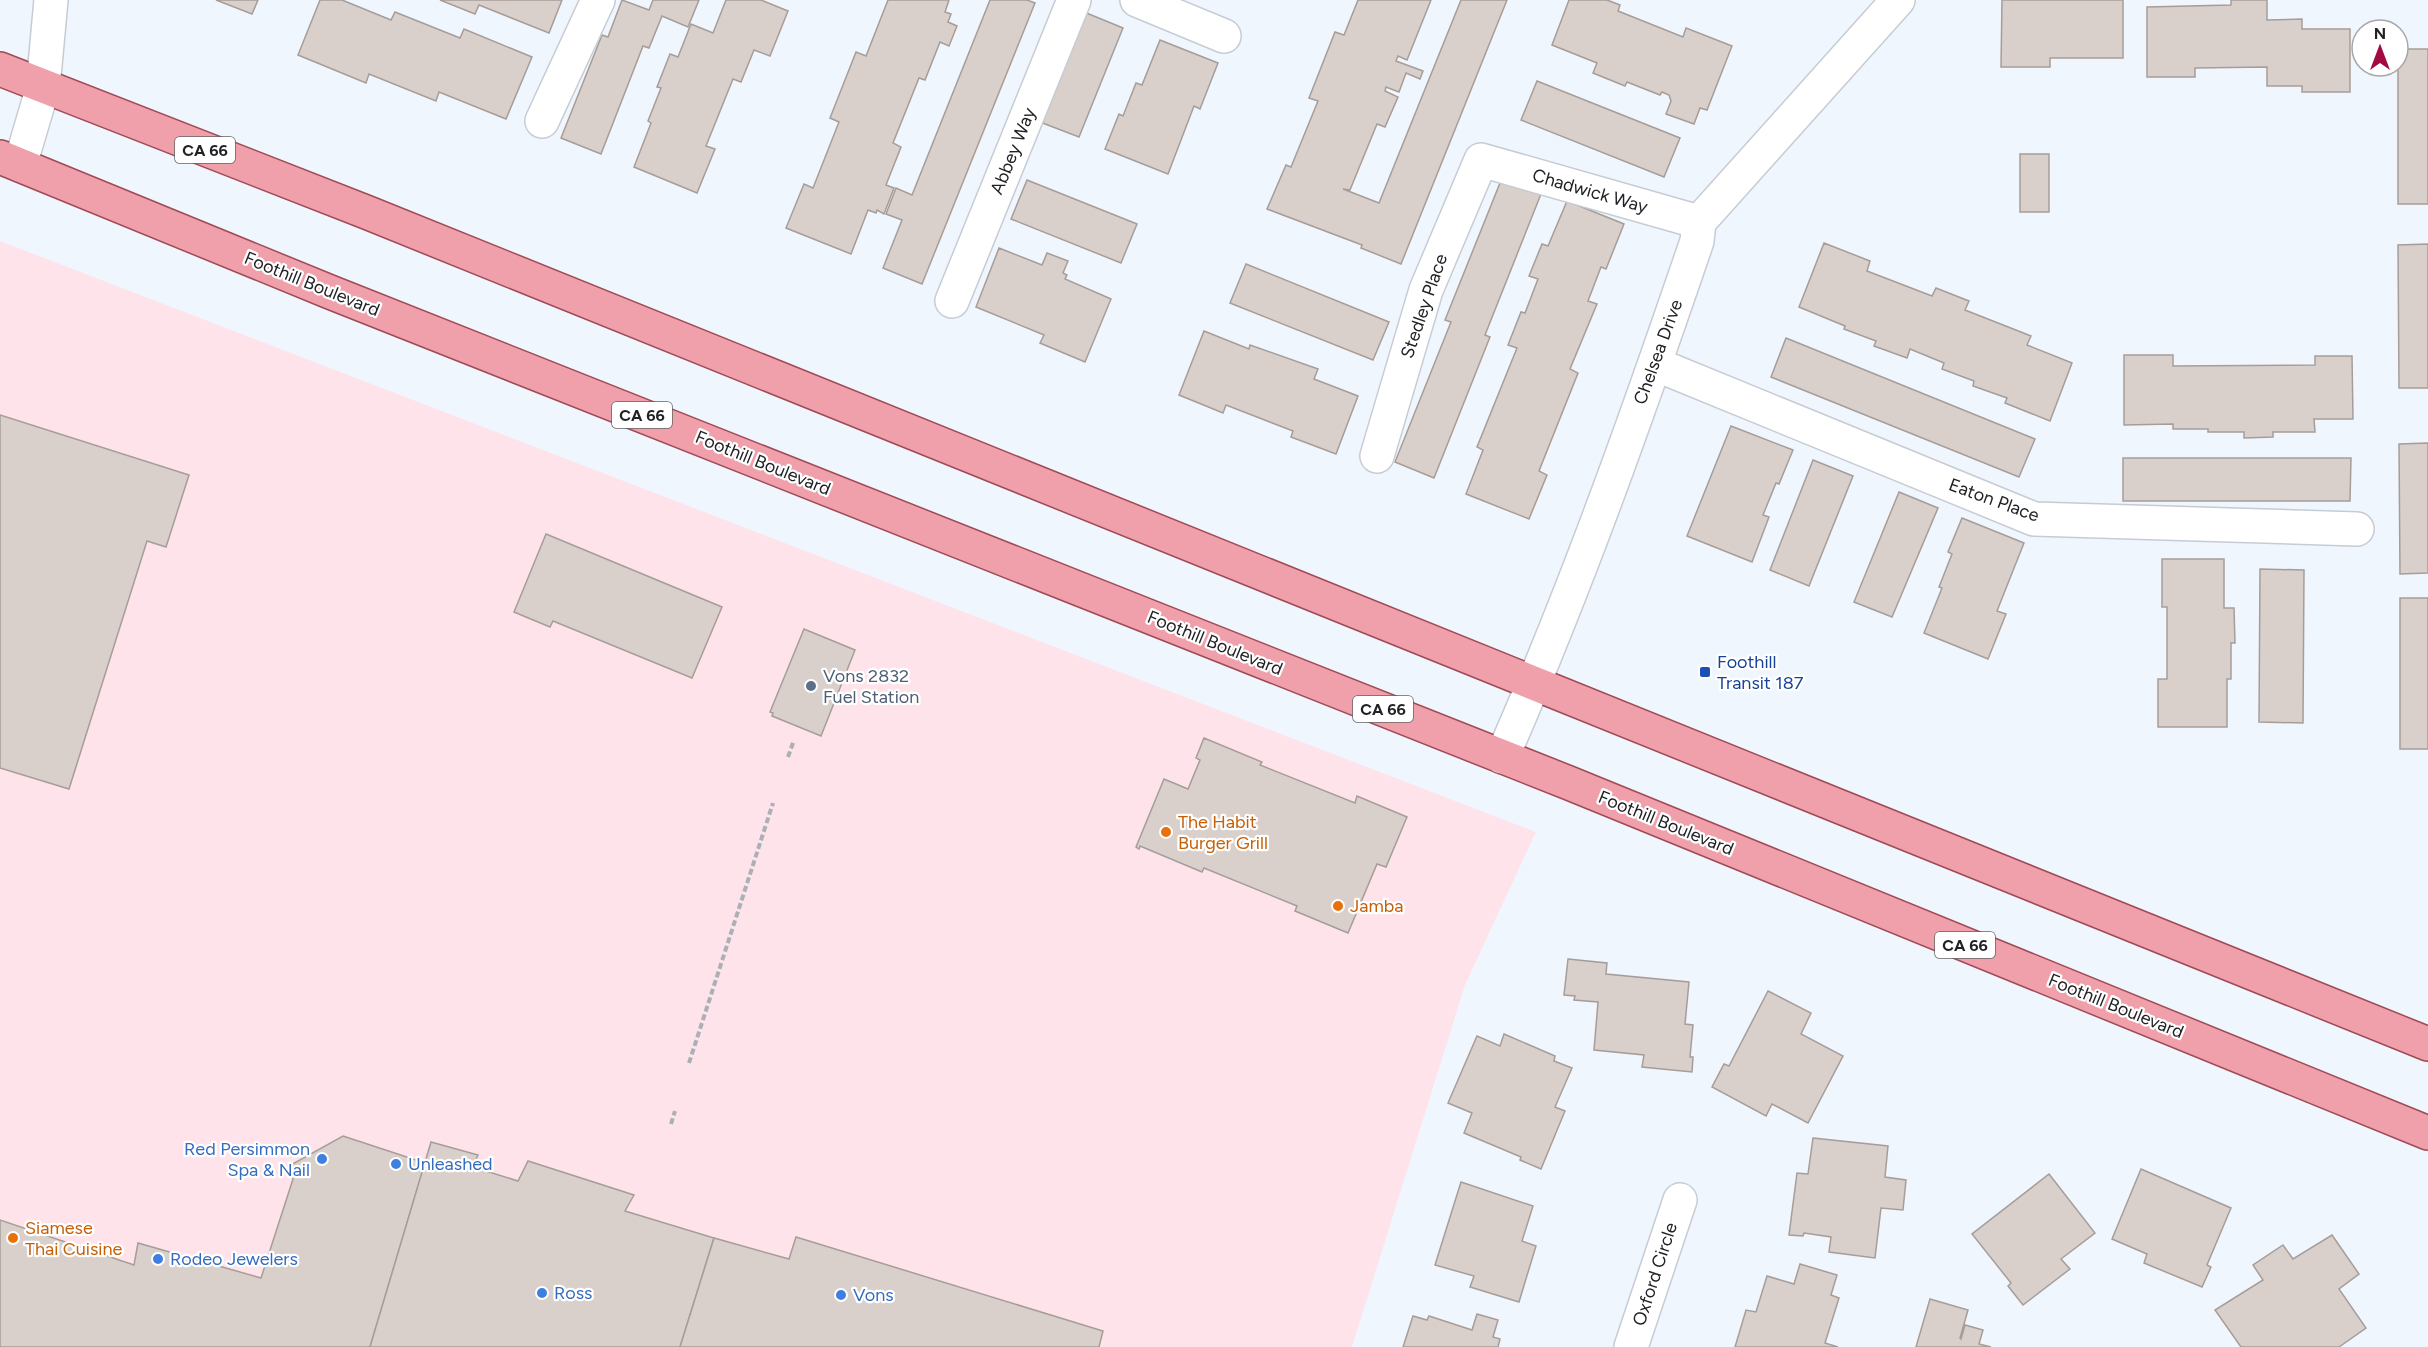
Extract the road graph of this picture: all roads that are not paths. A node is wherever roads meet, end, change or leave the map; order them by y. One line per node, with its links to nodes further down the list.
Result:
1 (51, 0): 8 (street)
2 (598, 0): 9 (street)
3 (1074, 0): 13 (street, Abbey Way)
4 (1137, 0): 6 (street)
5 (1898, 0): 12 (street)
6 (1224, 36)
7 (0, 69): 8 (main road, CA 66)
8 (43, 87): 11 (street); 17 (main road, CA 66)
9 (542, 121)
10 (1481, 160): 12 (street, Chadwick Way); 15 (street, Stedley Place)
11 (10, 161): 18 (main road, Foothill Boulevard / CA 66)
12 (1699, 222): 14 (street, Chelsea Drive)
13 (952, 301)
14 (1655, 364): 16 (street, Eaton Place); 17 (street, Chelsea Drive)
15 (1377, 456)
16 (2357, 529)
17 (1534, 685): 18 (street, Chelsea Drive); 19 (main road, CA 66)
18 (1502, 757): 20 (main road, Foothill Boulevard / CA 66)
19 (2428, 1044)
20 (2428, 1134)
21 (1680, 1200): 22 (street, Oxford Circle)
22 (1631, 1347)

